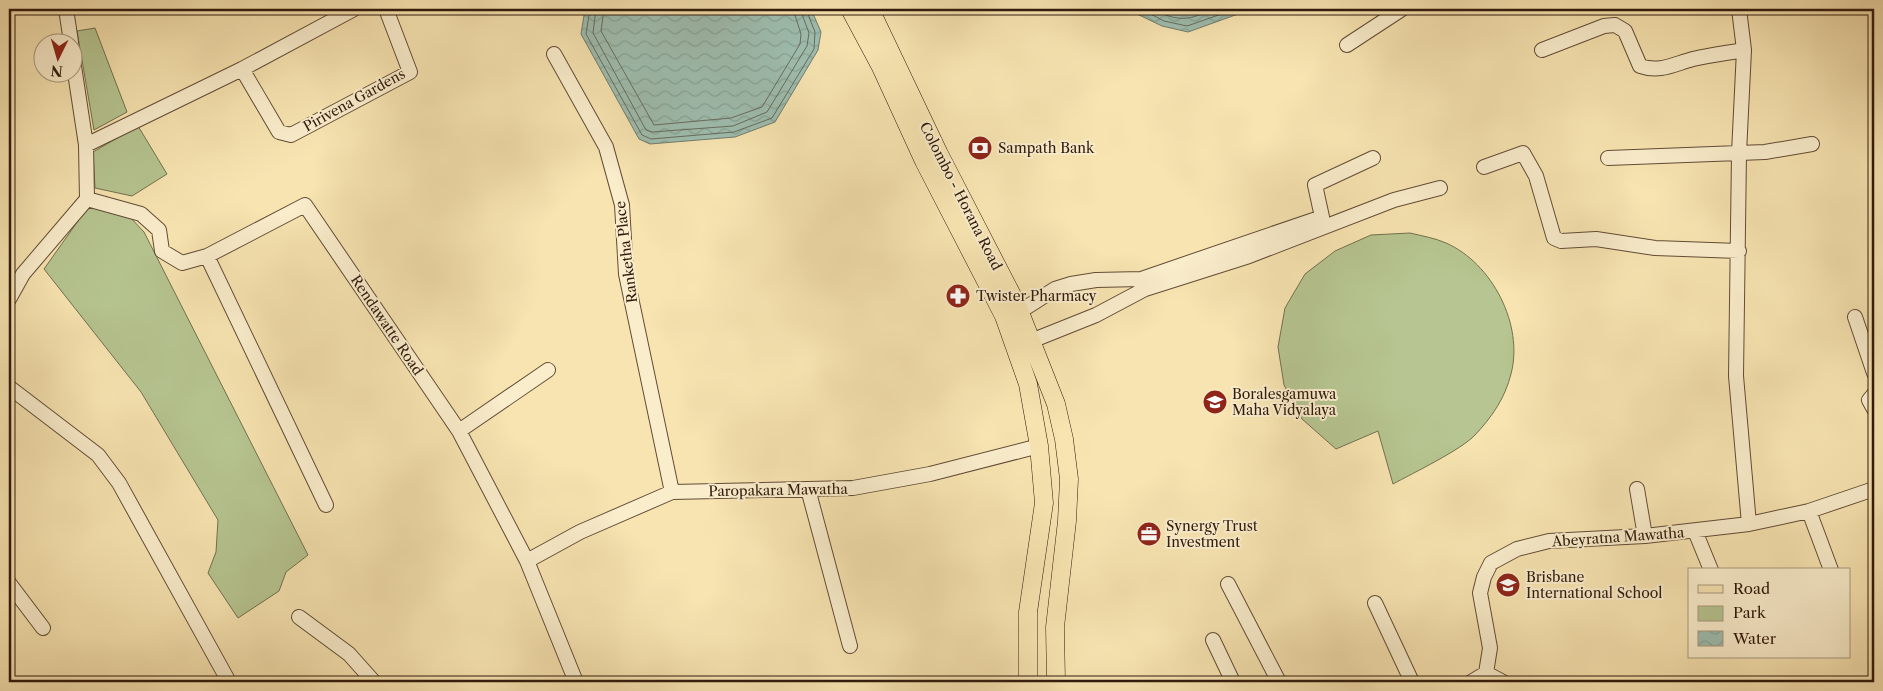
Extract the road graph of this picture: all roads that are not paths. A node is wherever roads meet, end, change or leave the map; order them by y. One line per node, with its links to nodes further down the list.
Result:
1 (66, 9): 8 (street)
2 (354, 9): 13 (street)
3 (386, 9): 13 (street, Pirivena Gardens)
4 (850, 9): 35 (main road, Colombo - Horana Road)
5 (870, 9): 26 (main road, Colombo - Horana Road)
6 (1402, 9): 9 (street)
7 (1739, 9): 11 (street)
8 (69, 32)
9 (1347, 45)
10 (1542, 50): 11 (street)
11 (1744, 50): 17 (street)
12 (554, 54): 39 (street, Ranketha Place)
13 (242, 69): 16 (street)
14 (76, 82): 16 (street)
15 (1812, 144): 17 (street)
16 (86, 145): 22 (street)
17 (1739, 152): 19 (street); 23 (street)
18 (1372, 158): 26 (street)
19 (1608, 158)
20 (1484, 167): 23 (street)
21 (1440, 188): 28 (street)
22 (87, 199): 24 (street, Rendawatte Road); 25 (street)
23 (1739, 251): 42 (street)
24 (207, 256): 34 (street, Rendawatte Road); 40 (street)
25 (9, 299)
26 (1019, 312): 28 (main road, Colombo - Horana Road)
27 (1856, 317): 30 (street)
28 (1031, 341): 60 (main road, Colombo - Horana Road)
29 (548, 370): 34 (street)
30 (1874, 373)
31 (9, 387): 56 (street)
32 (1874, 394): 33 (street)
33 (1874, 409)
34 (459, 431): 45 (street, Rendawatte Road)
35 (1039, 446): 36 (street, Paropakara Mawatha); 59 (main road, Colombo - Horana Road)
36 (808, 489): 39 (street, Paropakara Mawatha); 54 (street)
37 (1637, 489): 44 (street)
38 (1874, 489): 41 (street, Abeyratna Mawatha)
39 (672, 492): 45 (street, Paropakara Mawatha)
40 (326, 505)
41 (1809, 511): 42 (street, Abeyratna Mawatha); 47 (street)
42 (1749, 524): 43 (street, Abeyratna Mawatha)
43 (1696, 531): 44 (street, Abeyratna Mawatha); 46 (street)
44 (1646, 536): 55 (street, Abeyratna Mawatha)
45 (527, 560): 58 (street, Rendawatte Road)
46 (1710, 568)
47 (1830, 568)
48 (9, 583): 52 (street)
49 (1228, 584): 62 (street)
50 (1375, 602): 63 (street)
51 (299, 617): 57 (street)
52 (43, 628)
53 (1213, 640): 61 (street)
54 (850, 646)
55 (1486, 673): 64 (street); 65 (street)
56 (229, 682)
57 (374, 682)
58 (576, 682)
59 (1028, 682)
60 (1056, 682)
61 (1233, 682)
62 (1279, 682)
63 (1412, 682)
64 (1471, 682)
65 (1503, 682)

